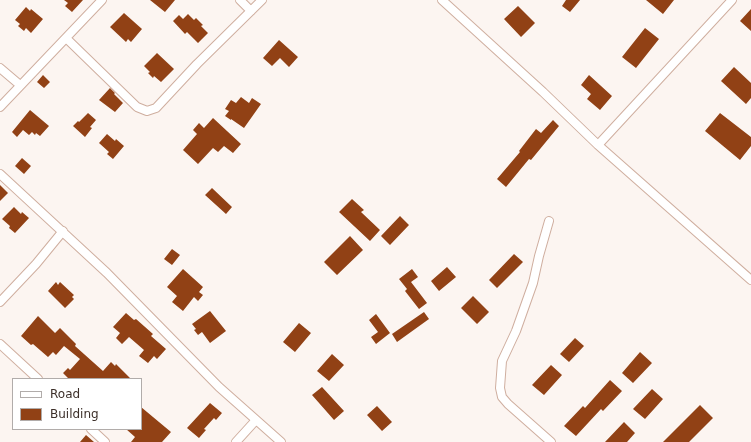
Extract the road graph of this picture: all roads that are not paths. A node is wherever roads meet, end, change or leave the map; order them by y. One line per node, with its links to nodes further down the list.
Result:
1 (102, 0): 7 (street)
2 (240, 0): 6 (street)
3 (262, 0): 6 (street)
4 (442, 0): 11 (street)
5 (732, 0): 11 (street)
6 (251, 11): 7 (street)
7 (66, 38): 9 (street)
8 (0, 68): 9 (street)
9 (20, 85): 10 (street)
10 (0, 107)
11 (598, 145): 15 (street)
12 (0, 174): 14 (street)
13 (549, 221): 24 (street)
14 (63, 231): 16 (street); 19 (street)
15 (751, 280)
16 (0, 302)
17 (0, 344): 18 (street)
18 (37, 378)
19 (256, 420): 22 (street); 23 (street)
20 (92, 430): 21 (street)
21 (105, 442)
22 (236, 442)
23 (281, 442)
24 (551, 442)

